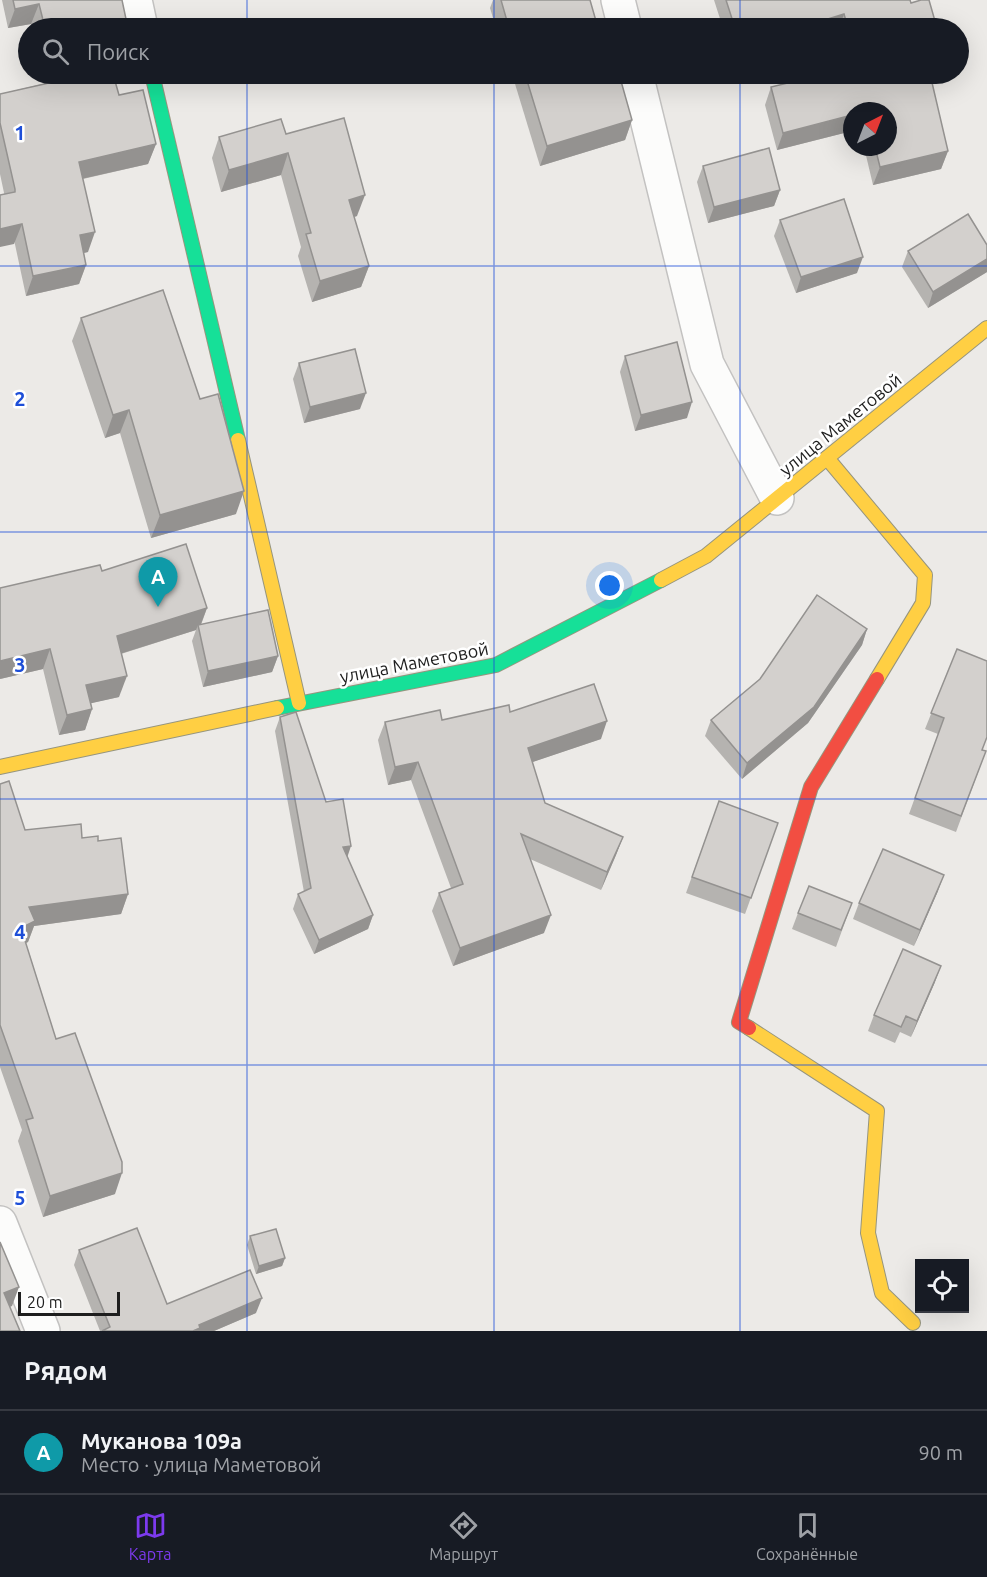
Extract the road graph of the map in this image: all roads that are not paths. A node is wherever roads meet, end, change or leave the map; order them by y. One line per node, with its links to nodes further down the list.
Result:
1 (135, 0): 3 (street)
2 (618, 0): 4 (street)
3 (139, 18)
4 (622, 18)
5 (154, 84): 10 (street)
6 (638, 84): 9 (street)
7 (987, 327): 8 (street, улица Маметовой)
8 (826, 458): 9 (street, улица Маметовой); 13 (street)
9 (777, 498): 10 (street, улица Маметовой)
10 (300, 703): 11 (street, улица Маметовой)
11 (0, 767)
12 (0, 1223): 14 (street)
13 (913, 1323)
14 (43, 1331)

